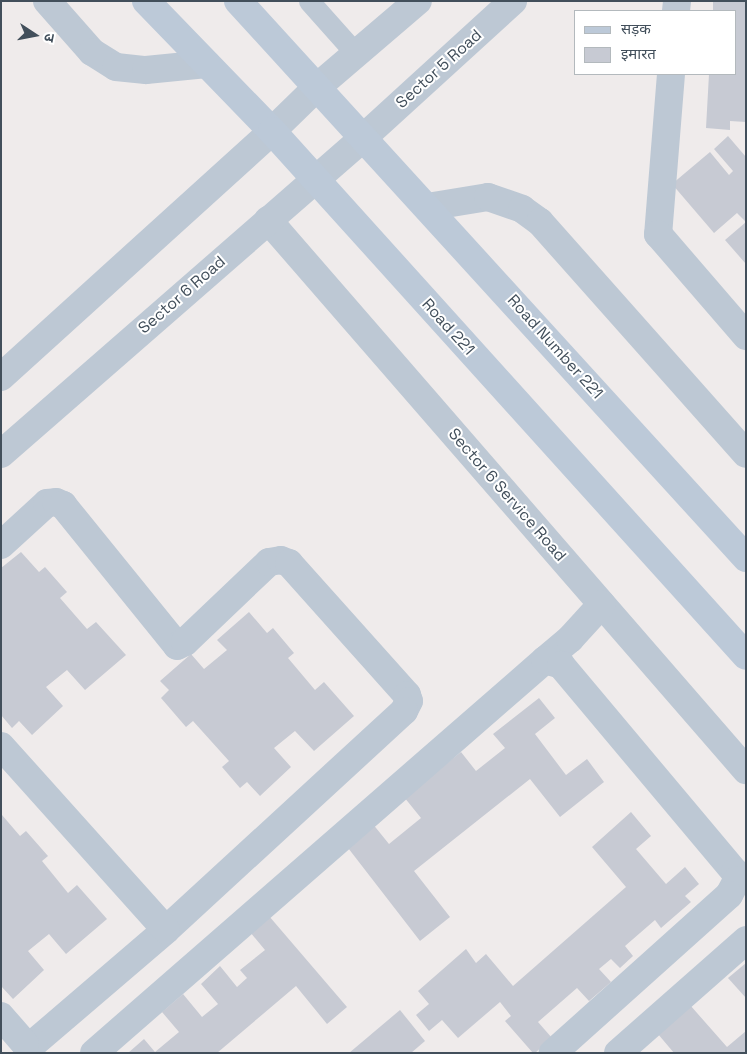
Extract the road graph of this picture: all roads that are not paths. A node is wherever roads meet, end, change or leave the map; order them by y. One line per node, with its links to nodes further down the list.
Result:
1 (47, 1): 8 (street)
2 (146, 1): 8 (main road, Road 221)
3 (238, 1): 10 (main road)
4 (309, 1): 7 (lane)
5 (418, 1): 7 (street)
6 (513, 1): 12 (street, Sector 5 Road)
7 (356, 54): 10 (street)
8 (206, 64): 11 (main road, Road 221)
9 (671, 75): 16 (street)
10 (316, 88): 11 (street); 12 (main road, Road Number 221)
11 (272, 131): 13 (main road, Road 221); 17 (street)
12 (364, 137): 13 (street, Sector 6 Road); 14 (main road, Road Number 221)
13 (315, 180): 15 (street, Sector 6 Road); 23 (main road, Road 221)
14 (428, 207): 19 (street); 21 (main road, Road Number 221)
15 (268, 220): 18 (street, Sector 6 Road); 22 (street, Sector 6 Service Road)
16 (746, 336)
17 (1, 377)
18 (1, 454)
19 (746, 454)
20 (1, 545): 27 (street)
21 (746, 558)
22 (602, 604): 24 (street); 26 (street, Sector 6 Service Road)
23 (746, 656)
24 (545, 660): 30 (street); 31 (street)
25 (1, 746): 27 (street)
26 (746, 770)
27 (166, 930): 29 (street)
28 (746, 940): 32 (street)
29 (1, 1016)
30 (94, 1053)
31 (552, 1053)
32 (618, 1053)

